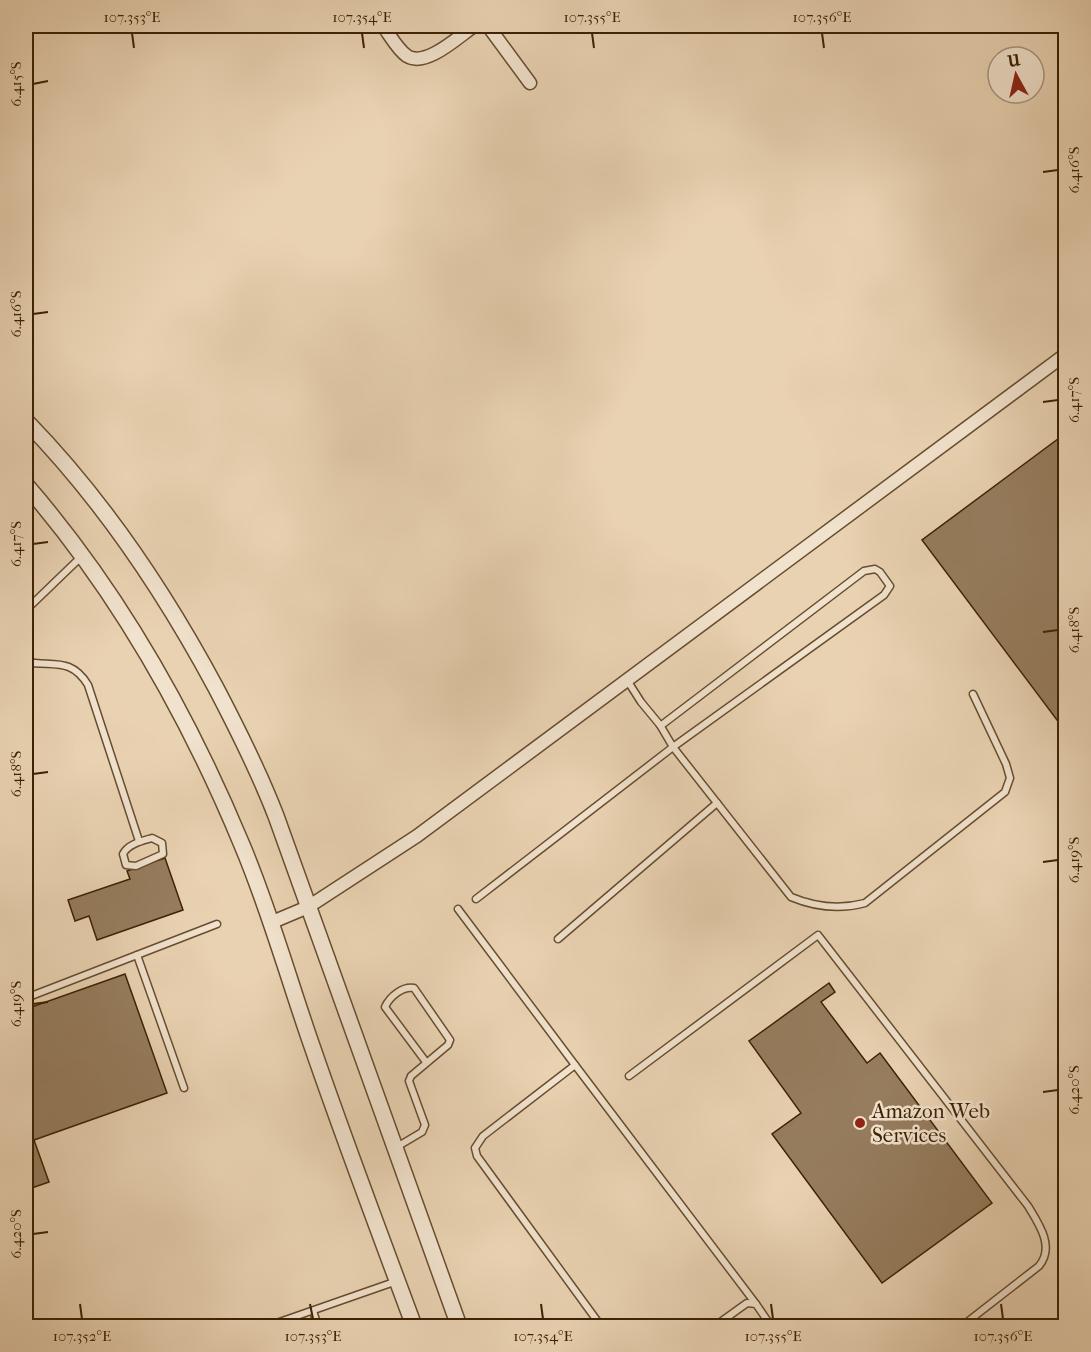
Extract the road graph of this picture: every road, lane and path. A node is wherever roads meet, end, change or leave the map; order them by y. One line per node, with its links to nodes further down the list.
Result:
1 (383, 26): 2 (street)
2 (474, 26)
3 (488, 26): 4 (street)
4 (530, 83)
5 (1065, 354): 11 (street)
6 (26, 421): 18 (street)
7 (26, 485): 8 (street)
8 (83, 556): 9 (lane); 20 (street)
9 (26, 610)
10 (26, 662): 16 (lane)
11 (627, 680): 13 (lane); 18 (street)
12 (973, 694): 15 (lane)
13 (660, 725): 14 (lane); 14 (lane)
14 (672, 747): 15 (lane); 17 (lane)
15 (717, 803): 22 (lane)
16 (139, 841): 16 (lane)
17 (476, 898)
18 (308, 906): 20 (street); 29 (street)
19 (458, 909): 26 (lane)
20 (270, 922): 30 (street)
21 (217, 924): 23 (lane)
22 (558, 939)
23 (137, 955): 24 (lane); 28 (lane)
24 (26, 998)
25 (426, 1062): 25 (lane); 29 (lane)
26 (575, 1065): 31 (lane); 38 (lane)
27 (629, 1076): 41 (lane)
28 (184, 1088)
29 (395, 1148): 37 (street)
30 (397, 1281): 32 (lane); 36 (street)
31 (756, 1304): 39 (lane); 40 (lane)
32 (313, 1311): 34 (lane); 35 (lane)
33 (1065, 1322): 42 (lane)
34 (268, 1326)
35 (318, 1326)
36 (414, 1326)
37 (459, 1326)
38 (602, 1326)
39 (714, 1326)
40 (771, 1326)
41 (962, 1326)
42 (1059, 1326)

